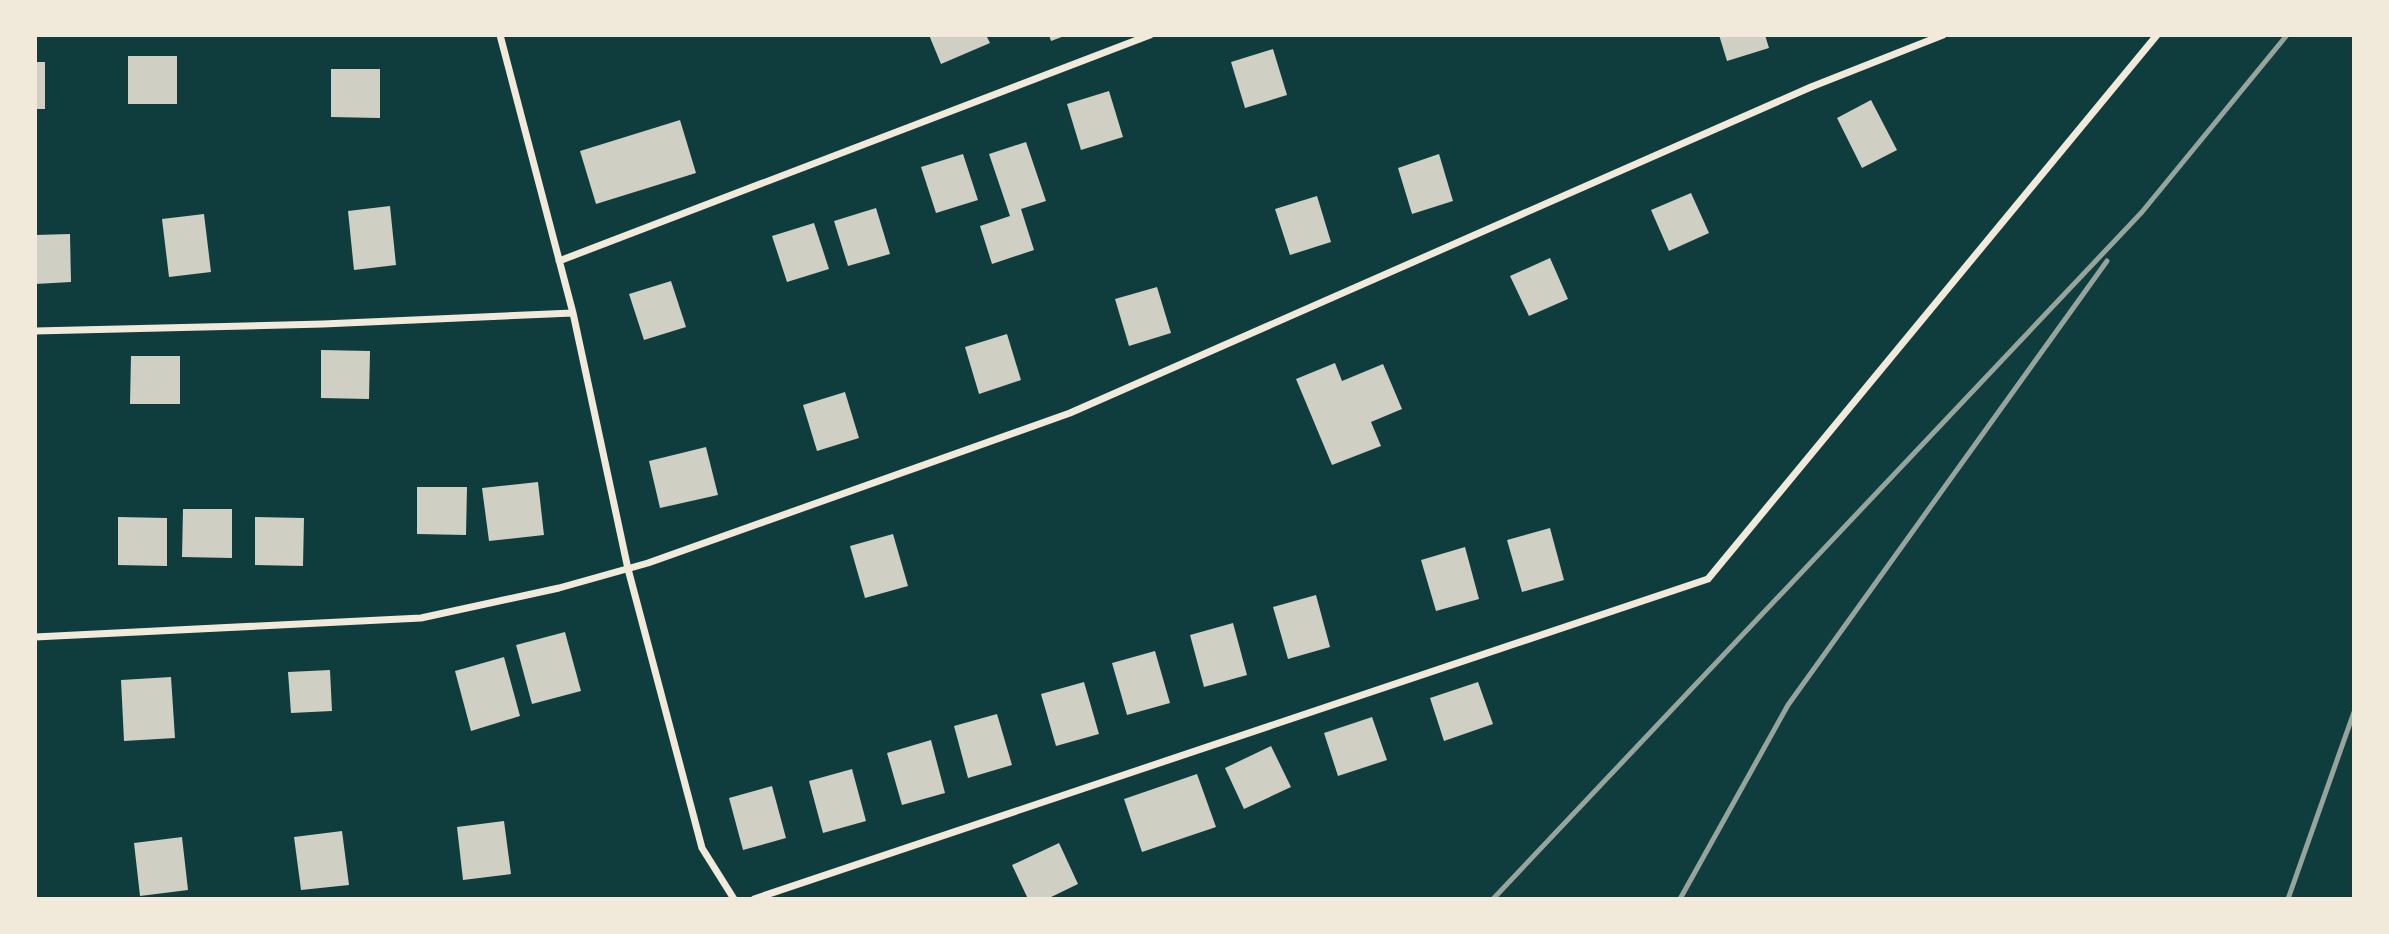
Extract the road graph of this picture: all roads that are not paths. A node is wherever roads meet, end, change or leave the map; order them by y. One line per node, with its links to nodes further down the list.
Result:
1 (500, 35): 5 (street)
2 (1150, 35): 5 (street)
3 (1943, 35): 8 (street)
4 (2157, 35): 11 (street)
5 (559, 261): 6 (street)
6 (573, 313): 7 (street); 8 (street)
7 (35, 331)
8 (628, 569): 9 (street); 10 (street)
9 (35, 637)
10 (734, 899)
11 (754, 899)

